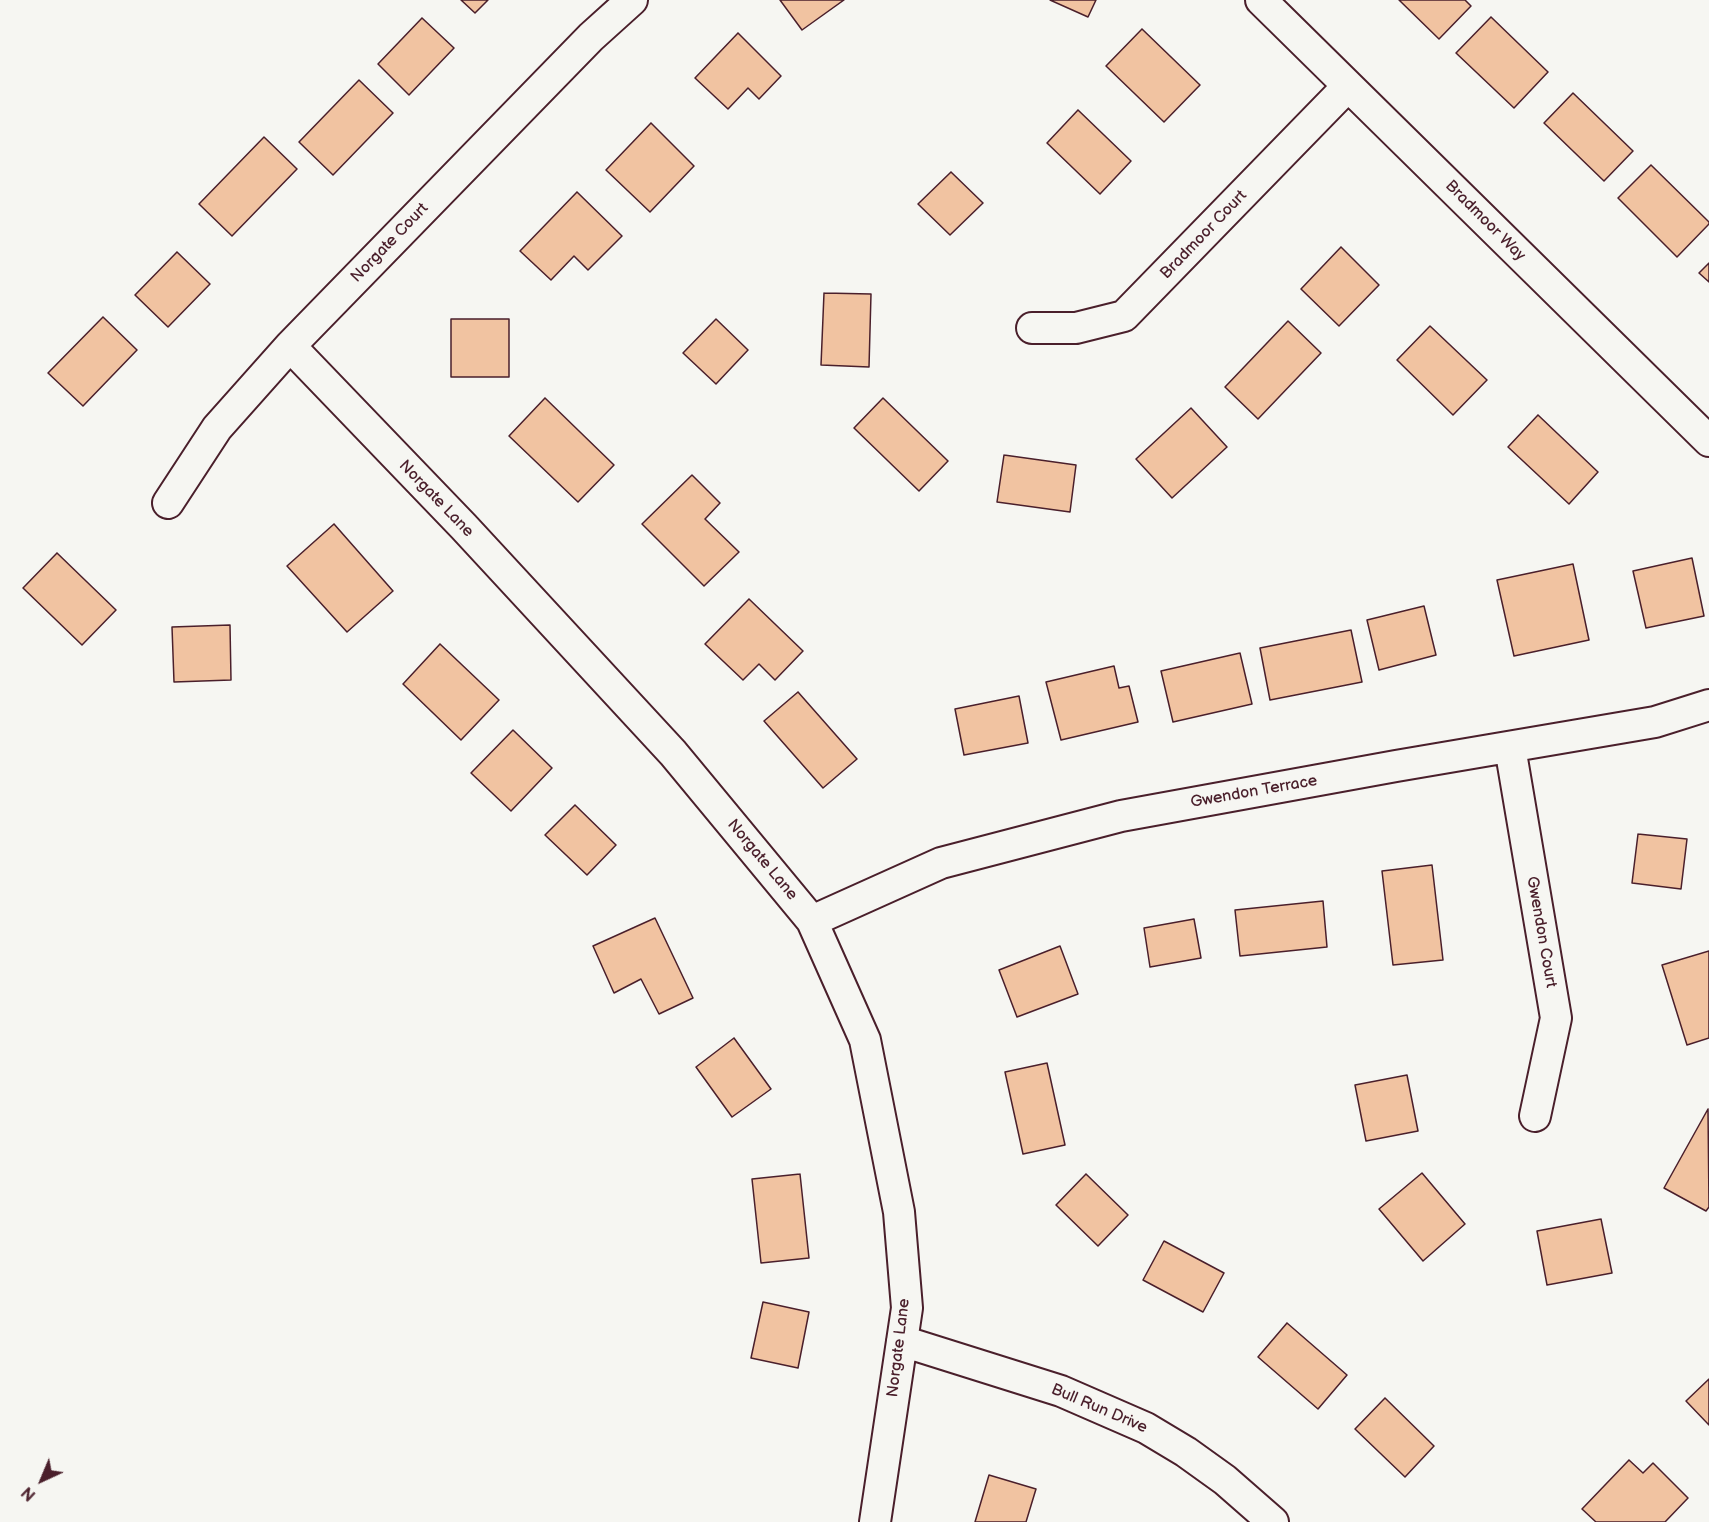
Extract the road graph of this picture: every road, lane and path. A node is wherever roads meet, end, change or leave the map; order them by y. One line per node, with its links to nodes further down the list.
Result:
1 (632, 0): 5 (street, Norgate Court)
2 (1261, 0): 3 (street, Bradmoor Way)
3 (1348, 86): 4 (street, Bradmoor Court); 6 (street, Bradmoor Way)
4 (1032, 328)
5 (290, 346): 7 (street, Norgate Court); 10 (street, Norgate Lane)
6 (1709, 441)
7 (168, 502)
8 (1709, 705): 9 (street, Gwendon Terrace)
9 (1510, 747): 10 (street, Gwendon Terrace); 11 (street, Gwendon Court)
10 (812, 921): 12 (street, Norgate Lane)
11 (1535, 1116)
12 (902, 1341): 13 (street, Norgate Lane); 14 (street, Bull Run Drive)
13 (875, 1522)
14 (1273, 1522)

